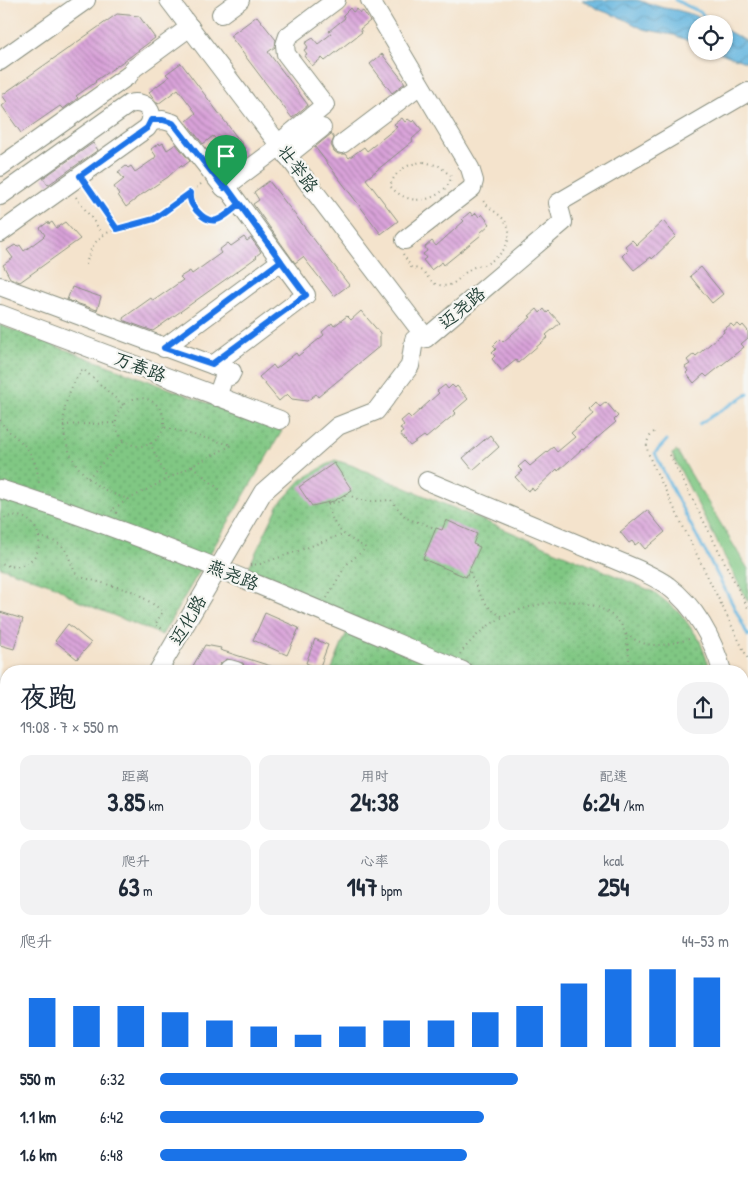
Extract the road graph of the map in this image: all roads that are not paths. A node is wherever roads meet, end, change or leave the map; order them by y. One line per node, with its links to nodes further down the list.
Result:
1 (86, 0): 8 (street)
2 (169, 0): 7 (street, 壮举路)
3 (240, 0): 6 (street)
4 (336, 0): 15 (street)
5 (370, 0): 10 (street)
6 (220, 14)
7 (194, 32): 9 (street); 15 (street, 壮举路); 16 (street)
8 (0, 61)
9 (157, 65)
10 (420, 85): 14 (street); 20 (street)
11 (748, 92): 24 (street, 迈尧路)
12 (151, 120): 17 (street); 18 (street); 19 (street)
13 (322, 128): 15 (street)
14 (342, 144)
15 (282, 148): 17 (street); 24 (street, 壮举路)
16 (0, 167)
17 (226, 186): 21 (street)
18 (0, 196)
19 (0, 233)
20 (405, 240)
21 (281, 261): 25 (street); 26 (street)
22 (0, 286): 25 (street)
23 (0, 314): 27 (street, 万春路)
24 (426, 338): 31 (street, 迈尧路)
25 (164, 348): 26 (street)
26 (212, 364): 27 (street)
27 (222, 398): 28 (street, 万春路)
28 (280, 420)
29 (427, 482): 34 (street)
30 (0, 488): 31 (street, 燕尧路)
31 (218, 568): 32 (street, 迈化路); 33 (street, 燕尧路)
32 (162, 665)
33 (448, 665)
34 (720, 665)

